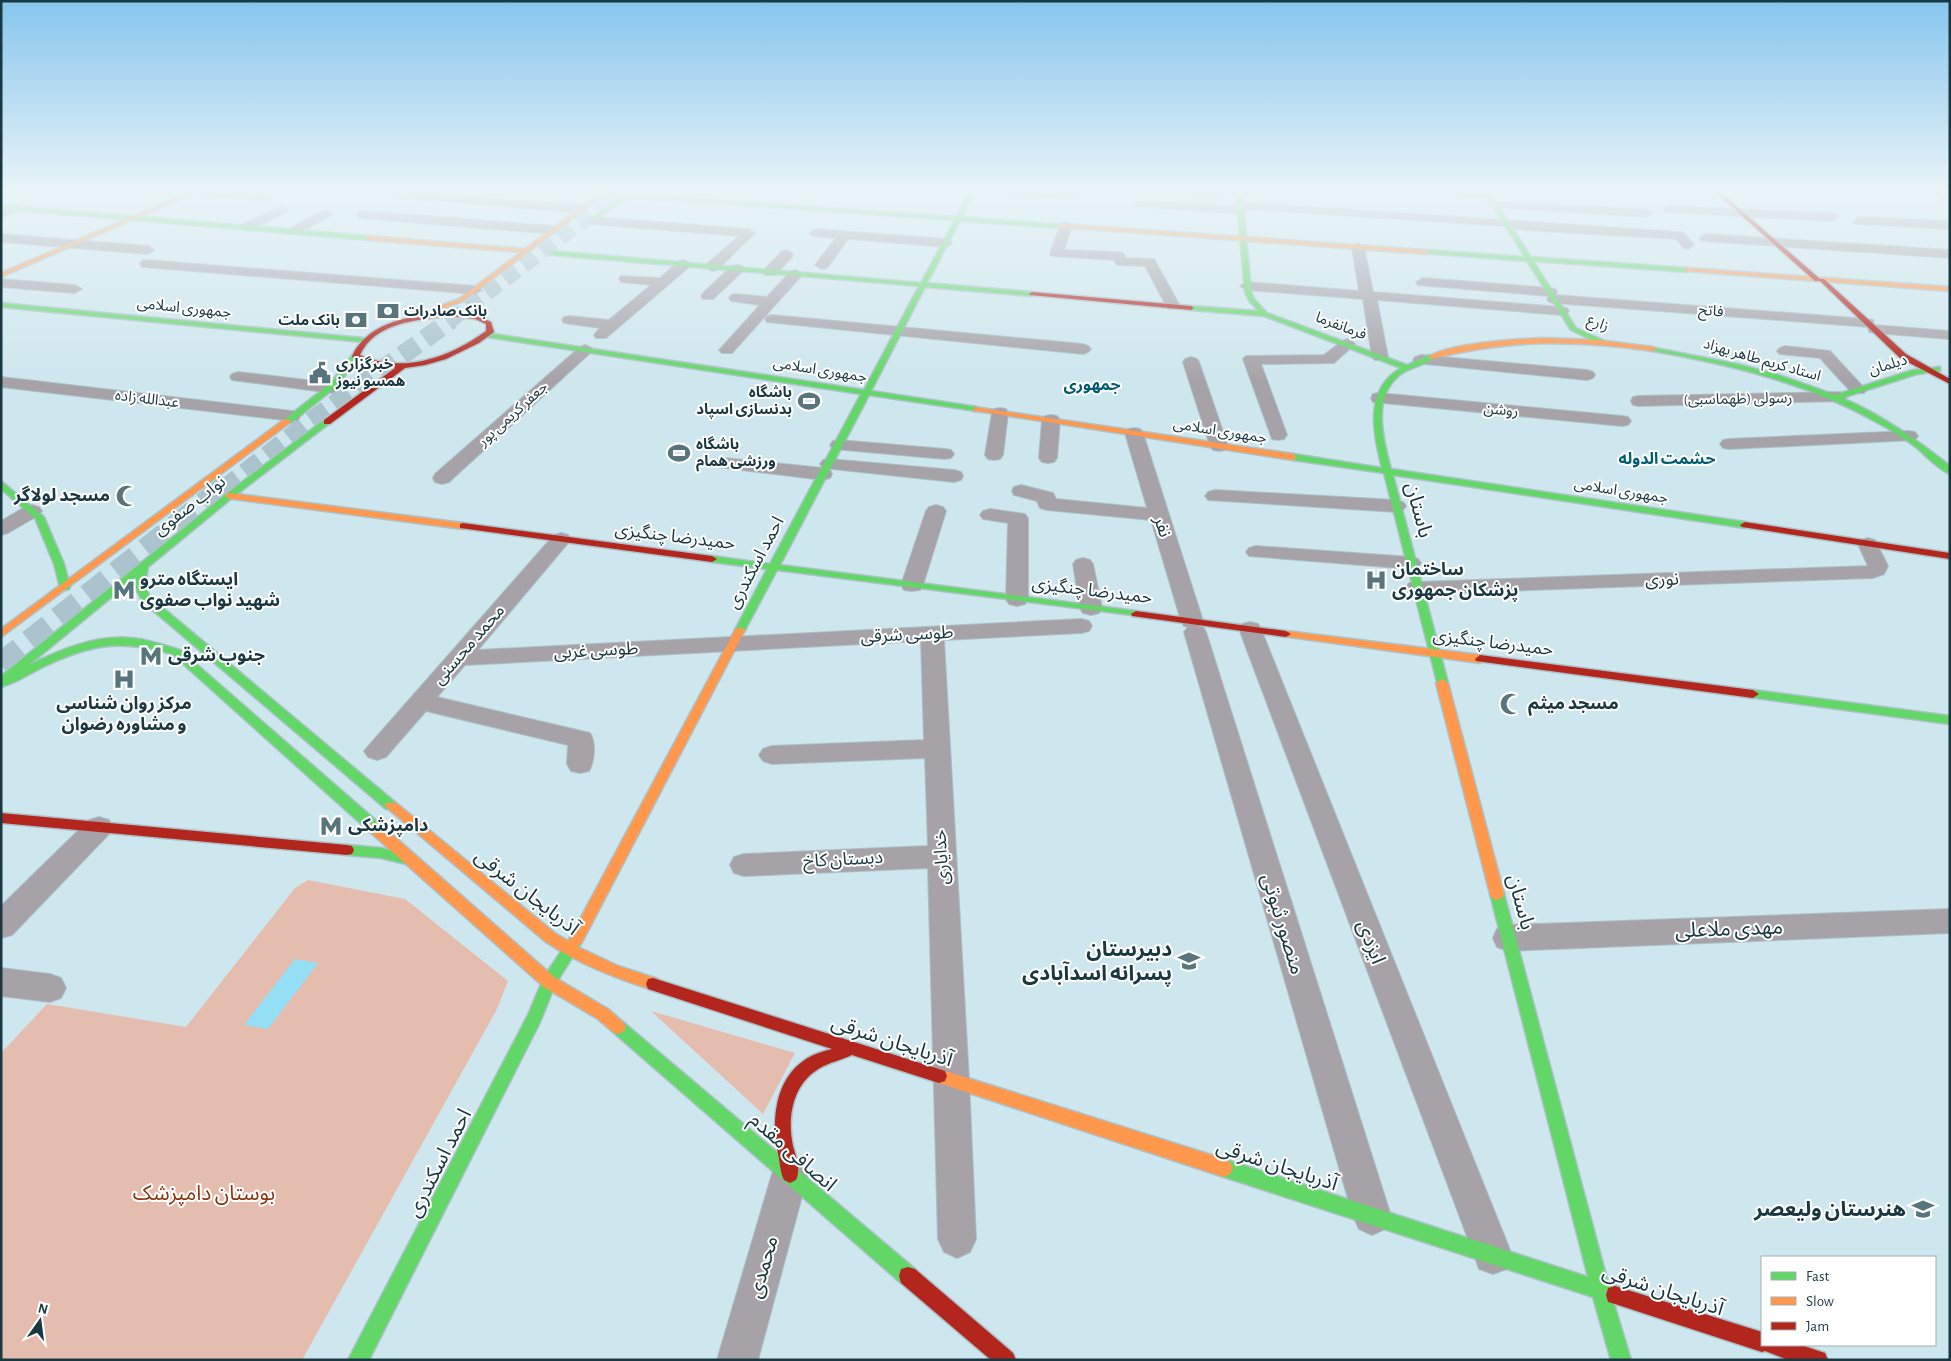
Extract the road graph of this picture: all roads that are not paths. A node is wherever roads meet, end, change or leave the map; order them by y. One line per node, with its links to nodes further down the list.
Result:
1 (787, 254): 20 (street)
2 (47, 255): 21 (main road)
3 (522, 255): 31 (main road)
4 (551, 255): 16 (main road, فرمانفرما)
5 (726, 255): 18 (street)
6 (830, 255): 17 (street)
7 (940, 255): 28 (main road, احمد اسکندری)
8 (1095, 255): 37 (street)
9 (1244, 255): 29 (main road)
10 (1360, 255): 33 (street)
11 (1466, 255): 14 (main road)
12 (1527, 255): 14 (main road)
13 (1789, 255): 24 (main road)
14 (1530, 259): 24 (main road); 34 (main road)
15 (147, 264): 31 (street)
16 (684, 264): 18 (main road, فرمانفرما); 25 (street)
17 (822, 264)
18 (712, 267): 19 (main road, فرمانفرما)
19 (737, 269): 20 (main road, فرمانفرما); 35 (street)
20 (770, 272): 22 (main road, فرمانفرما)
21 (1, 274)
22 (796, 274): 28 (main road, فرمانفرما); 35 (street)
23 (626, 279): 25 (street)
24 (1819, 280): 32 (main road); 45 (main road)
25 (662, 282): 39 (street)
26 (1423, 282): 34 (street)
27 (1, 283): 30 (street)
28 (924, 284): 37 (main road, فرمانفرما); 47 (main road, احمد اسکندری)
29 (1247, 286): 33 (street); 40 (main road)
30 (75, 289)
31 (475, 290): 43 (main road)
32 (1950, 290)
33 (1368, 295): 34 (street); 60 (street)
34 (1556, 300): 45 (street, فاتح); 46 (main road)
35 (771, 302): 57 (street)
36 (1, 305): 51 (main road, جمهوری اسلامی)
37 (1173, 306): 40 (main road, فرمانفرما)
38 (606, 308): 39 (street)
39 (629, 310): 44 (street)
40 (1265, 314): 53 (main road, فرمانفرما)
41 (772, 319): 47 (street)
42 (568, 320): 44 (street)
43 (402, 322): 48 (main road); 51 (main road)
44 (613, 324): 49 (street)
45 (1871, 326): 50 (street, فاتح); 65 (main road)
46 (1573, 328): 52 (main road, زارع); 54 (main road, زارع)
47 (900, 330): 55 (street); 73 (main road, احمد اسکندری)
48 (487, 335): 56 (main road, جمهوری اسلامی); 63 (main road)
49 (601, 335)
50 (1950, 335)
51 (363, 340): 59 (main road, نواب صفوی)
52 (1543, 342): 54 (main road, استاد کریم طاهر بهزاد); 61 (main road)
53 (1347, 344): 60 (main road, فرمانفرما); 82 (street)
54 (1617, 345): 75 (main road, استاد کریم طاهر بهزاد)
55 (1083, 349)
56 (585, 350): 73 (main road, جمهوری اسلامی); 97 (street, جعفر کریمی پور)
57 (727, 350)
58 (1785, 351): 72 (street)
59 (356, 356): 63 (main road); 71 (main road, نواب صفوی)
60 (1380, 357): 64 (main road, فرمانفرما)
61 (1421, 360): 64 (main road); 67 (street)
62 (1191, 362): 86 (street)
63 (405, 364): 92 (main road, نواب صفوی)
64 (1406, 367): 74 (main road)
65 (1926, 370): 66 (main road, دیلمان); 70 (main road); 72 (main road, دیلمان)
66 (1950, 370)
67 (1587, 375)
68 (238, 377): 71 (street)
69 (1, 382): 78 (street, عبدالله زاده)
70 (1950, 382)
71 (332, 388): 78 (main road, نواب صفوی)
72 (1858, 390): 75 (main road, دیلمان)
73 (867, 392): 77 (main road, جمهوری اسلامی); 85 (main road, احمد اسکندری)
74 (1379, 398): 80 (street, روشن); 94 (main road, باستان)
75 (1838, 398): 76 (street, رسولی (طهماسبی)); 83 (main road, استاد کریم طاهر بهزاد)
76 (1639, 401)
77 (1000, 413): 79 (main road, جمهوری اسلامی); 88 (street)
78 (292, 416): 91 (main road, نواب صفوی)
79 (1051, 420): 81 (main road, جمهوری اسلامی); 89 (street)
80 (1622, 421)
81 (1134, 433): 86 (main road, جمهوری اسلامی); 106 (street, نفر)
82 (1278, 436)
83 (1908, 436): 84 (street); 95 (main road, استاد کریم طاهر بهزاد)
84 (1729, 444)
85 (839, 445): 87 (street); 93 (main road, احمد اسکندری)
86 (1219, 446): 94 (main road, جمهوری اسلامی)
87 (945, 454)
88 (994, 455)
89 (1048, 458)
90 (724, 463): 93 (street)
91 (228, 464): 92 (main road); 117 (main road, نواب صفوی)
92 (266, 468): 100 (main road, نواب صفوی)
93 (826, 469): 96 (street); 115 (main road, احمد اسکندری)
94 (1387, 471): 102 (main road, باستان); 109 (main road, جمهوری اسلامی)
95 (1950, 471)
96 (954, 476)
97 (442, 478)
98 (1, 484): 103 (main road)
99 (1021, 491): 106 (street)
100 (229, 496): 108 (main road, حمیدرضا چنگیزی); 114 (main road, نواب صفوی)
101 (1215, 496): 102 (street)
102 (1396, 506): 112 (main road, باستان)
103 (32, 511): 107 (street); 117 (main road)
104 (936, 511): 116 (street)
105 (990, 515): 119 (street)
106 (1158, 516): 121 (street, نفر)
107 (1, 529)
108 (562, 539): 115 (main road, حمیدرضا چنگیزی); 127 (street, محمد محسنی)
109 (1868, 544): 111 (main road, جمهوری اسلامی); 118 (street, نوری)
110 (1256, 552): 112 (street)
111 (1950, 556)
112 (1411, 563): 118 (main road, باستان)
113 (1083, 564): 120 (street)
114 (143, 565): 128 (main road, نواب صفوی); 143 (main road, آذربایجان شرقی)
115 (774, 567): 116 (main road, حمیدرضا چنگیزی); 125 (main road, احمد اسکندری)
116 (912, 585): 119 (main road, حمیدرضا چنگیزی)
117 (65, 587): 123 (main road, نواب صفوی)
118 (1417, 588): 126 (main road, باستان)
119 (1017, 599): 120 (main road, حمیدرضا چنگیزی)
120 (1086, 617): 121 (main road, حمیدرضا چنگیزی); 124 (street, طوسی شرقی)
121 (1194, 626): 122 (main road, حمیدرضا چنگیزی); 150 (street, منصور ثبوتی)
122 (1250, 629): 126 (main road, حمیدرضا چنگیزی); 152 (street, ایزدی)
123 (1, 633)
124 (932, 634): 125 (street, طوسی شرقی); 131 (street, خدایاری)
125 (733, 644): 127 (street, طوسی غربی); 143 (main road, احمد اسکندری)
126 (1434, 653): 130 (main road, حمیدرضا چنگیزی); 142 (main road, باستان)
127 (458, 658): 129 (street, محمد محسنی)
128 (1, 682): 138 (main road)
129 (420, 701): 132 (street, محمد محسنی); 134 (street)
130 (1950, 720)
131 (937, 749): 133 (street); 137 (street, خدایاری)
132 (377, 751)
133 (772, 754)
134 (580, 764)
135 (1, 818): 136 (main road)
136 (99, 827): 138 (main road); 141 (street)
137 (942, 856): 139 (street, دبستان کاخ); 148 (street, خدایاری)
138 (415, 863): 145 (main road)
139 (744, 864)
140 (1950, 921): 142 (street, مهدی ملاعلی)
141 (1, 926)
142 (1508, 938): 153 (main road, باستان)
143 (570, 951): 145 (main road, احمد اسکندری); 147 (main road, آذربایجان شرقی)
144 (1, 982): 146 (street)
145 (550, 982): 149 (main road, انصافی مقدم); 156 (main road, احمد اسکندری)
146 (50, 988)
147 (851, 1048): 148 (main road, آذربایجان شرقی); 149 (main road)
148 (952, 1080): 150 (main road, آذربایجان شرقی); 151 (street, خدایاری)
149 (790, 1174): 157 (street, محمدی); 158 (main road, انصافی مقدم)
150 (1372, 1216): 152 (main road, آذربایجان شرقی)
151 (957, 1239)
152 (1493, 1255): 153 (main road, آذربایجان شرقی)
153 (1600, 1289): 154 (main road, آذربایجان شرقی); 159 (main road, باستان)
154 (1761, 1342)
155 (1775, 1346): 160 (main road)
156 (358, 1360)
157 (737, 1360)
158 (1006, 1360)
159 (1621, 1360)
160 (1818, 1360)

